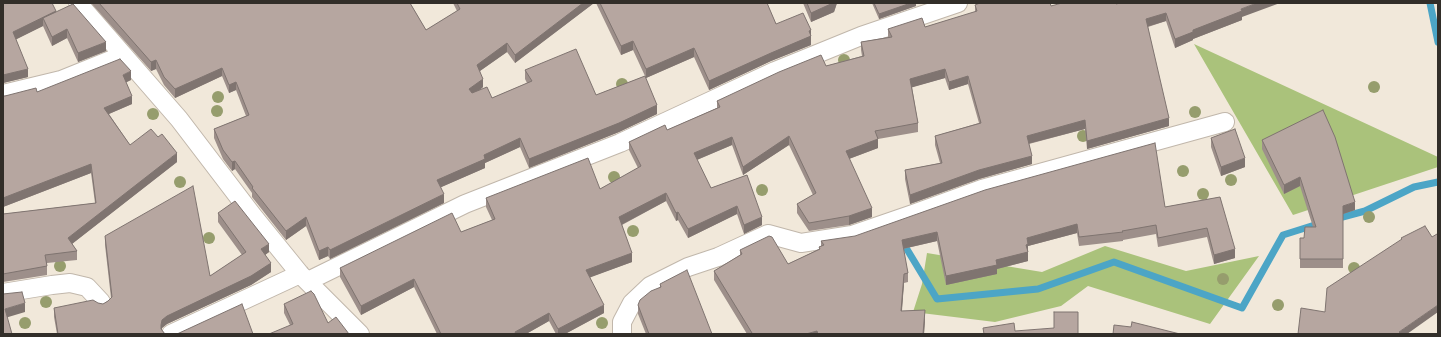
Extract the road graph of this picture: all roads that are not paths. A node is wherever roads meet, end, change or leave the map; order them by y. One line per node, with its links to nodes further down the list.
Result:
1 (78, 3): 3 (street)
2 (958, 3): 6 (street)
3 (123, 55): 4 (street); 6 (street)
4 (3, 94)
5 (1225, 122): 11 (street)
6 (304, 278): 9 (street); 10 (street)
7 (3, 294): 8 (street)
8 (101, 302)
9 (171, 334)
10 (360, 334)
11 (622, 334)

